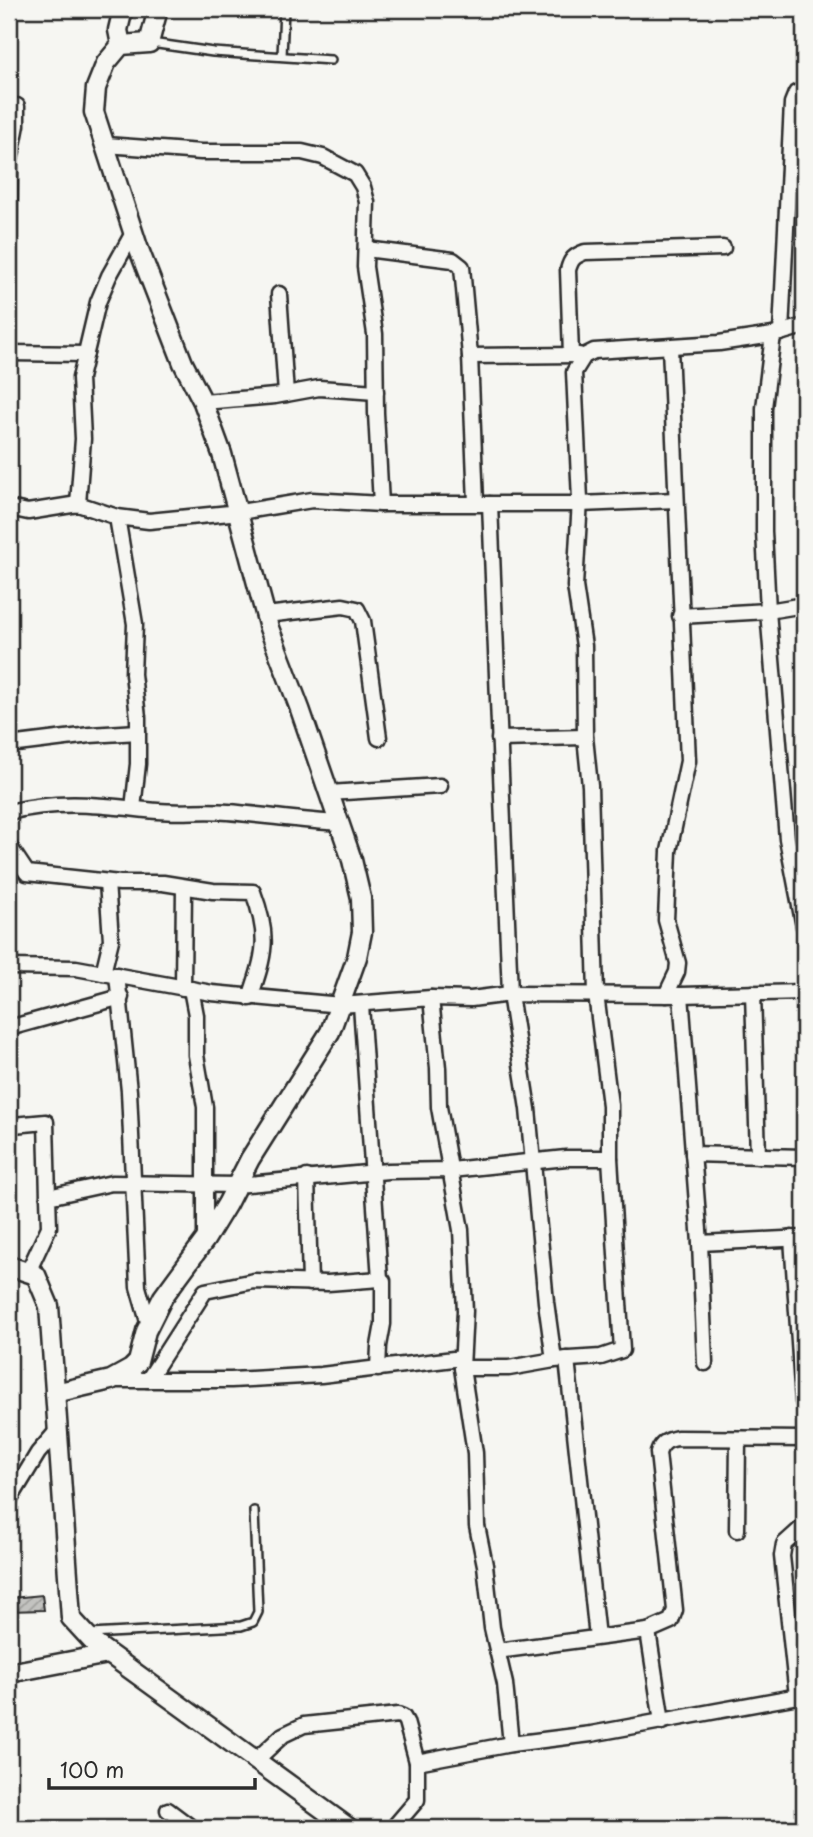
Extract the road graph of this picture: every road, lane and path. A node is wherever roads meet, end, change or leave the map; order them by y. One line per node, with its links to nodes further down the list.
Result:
1 (123, 9): 5 (street)
2 (158, 9): 4 (street)
3 (284, 9): 6 (lane)
4 (149, 43): 5 (street); 6 (lane)
5 (121, 45): 10 (street)
6 (282, 56): 7 (lane)
7 (331, 60)
8 (804, 90): 18 (street)
9 (9, 106): 11 (street)
10 (106, 145): 12 (street); 15 (street)
11 (9, 193): 13 (street)
12 (133, 233): 21 (street); 26 (street)
13 (9, 243)
14 (723, 248): 22 (street)
15 (366, 249): 23 (street); 24 (street)
16 (279, 294): 25 (street)
17 (804, 326): 18 (street)
18 (777, 334): 19 (street); 36 (street)
19 (670, 347): 22 (street); 27 (street)
20 (9, 353): 21 (street)
21 (86, 354): 29 (street)
22 (578, 355): 23 (street); 31 (street)
23 (470, 356): 28 (street)
24 (376, 392): 25 (street); 30 (street)
25 (286, 394): 26 (street)
26 (203, 402): 33 (street)
27 (676, 500): 31 (street); 38 (street)
28 (483, 503): 30 (street); 31 (street); 42 (street)
29 (78, 504): 32 (street); 34 (street)
30 (381, 504): 33 (street)
31 (580, 505): 40 (street)
32 (9, 508)
33 (240, 512): 34 (street); 37 (street)
34 (117, 517): 39 (street)
35 (804, 605): 36 (street)
36 (768, 611): 38 (street); 52 (street)
37 (266, 615): 41 (street); 45 (street)
38 (680, 616): 60 (street)
39 (138, 733): 43 (street); 46 (street)
40 (585, 737): 42 (street); 59 (street)
41 (379, 738)
42 (499, 739): 58 (street)
43 (9, 745)
44 (440, 786): 45 (street)
45 (330, 793): 48 (street)
46 (133, 808): 47 (street); 48 (street)
47 (9, 812)
48 (340, 823): 64 (street)
49 (9, 846): 50 (street)
50 (107, 882): 51 (street); 54 (street)
51 (184, 887): 55 (street); 62 (street)
52 (804, 927)
53 (9, 967): 54 (street)
54 (110, 974): 55 (street); 61 (street)
55 (187, 988): 62 (street); 77 (street)
56 (804, 992): 57 (street)
57 (752, 993): 60 (street); 69 (street)
58 (510, 994): 59 (street); 63 (street); 72 (street)
59 (596, 994): 60 (street); 71 (street)
60 (674, 995): 68 (street)
61 (121, 997): 66 (street); 76 (street)
62 (250, 998): 64 (street)
63 (431, 998): 65 (street); 73 (street)
64 (341, 1005): 65 (street); 78 (street)
65 (361, 1005): 74 (street)
66 (9, 1028)
67 (9, 1127): 79 (street)
68 (693, 1154): 69 (street); 82 (street)
69 (758, 1156): 70 (street)
70 (804, 1157)
71 (610, 1158): 72 (street); 88 (street)
72 (533, 1162): 73 (street); 88 (street)
73 (451, 1170): 74 (street); 89 (street)
74 (374, 1172): 75 (street); 85 (street)
75 (307, 1177): 78 (street); 86 (street)
76 (132, 1182): 77 (street); 79 (street); 87 (street)
77 (204, 1185): 78 (street); 81 (street)
78 (237, 1185): 81 (street)
79 (48, 1198): 84 (street)
80 (798, 1238): 82 (street); 95 (street)
81 (205, 1240): 87 (street)
82 (700, 1243): 90 (street)
83 (9, 1266): 84 (street)
84 (28, 1272): 94 (street)
85 (380, 1279): 86 (street); 91 (street)
86 (310, 1283): 93 (street)
87 (149, 1325): 92 (street)
88 (561, 1360): 89 (street); 105 (street)
89 (462, 1363): 91 (street); 106 (street)
90 (705, 1363)
91 (378, 1369): 93 (street)
92 (111, 1380): 93 (street); 94 (street)
93 (148, 1380)
94 (55, 1393): 96 (street)
95 (803, 1402)
96 (57, 1431): 99 (street); 104 (street)
97 (738, 1439): 98 (street); 102 (street); 103 (street)
98 (804, 1439)
99 (9, 1501)
100 (254, 1511): 104 (lane)
101 (804, 1527): 109 (street)
102 (737, 1530)
103 (648, 1631): 105 (street); 110 (street)
104 (86, 1634): 107 (street)
105 (597, 1637): 106 (street)
106 (497, 1651): 111 (street)
107 (108, 1654): 108 (street); 112 (street)
108 (9, 1673)
109 (801, 1696): 110 (street)
110 (662, 1722): 111 (street)
111 (511, 1744): 113 (street)
112 (255, 1760): 113 (street); 115 (street)
113 (417, 1762): 118 (street)
114 (168, 1810): 116 (street)
115 (327, 1822): 117 (street)
116 (192, 1828)
117 (349, 1828)
118 (393, 1828)

